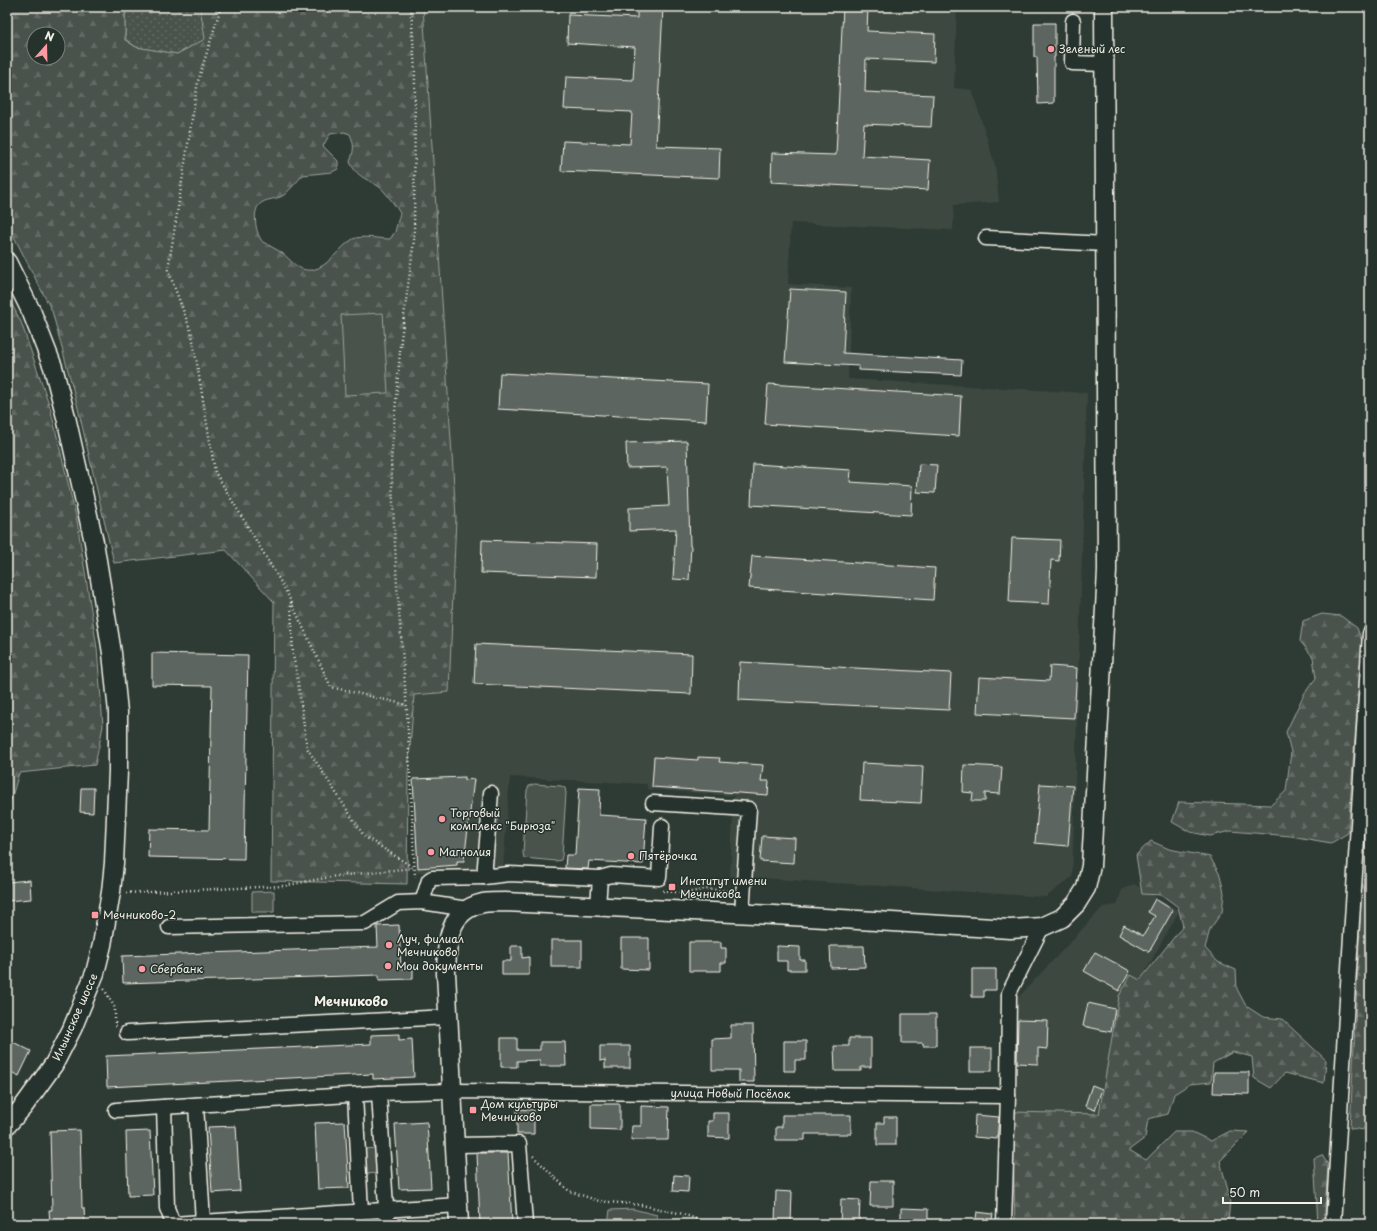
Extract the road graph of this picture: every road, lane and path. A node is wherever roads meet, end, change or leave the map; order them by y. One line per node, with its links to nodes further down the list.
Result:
1 (221, 7): 9 (path)
2 (411, 7): 12 (path)
3 (1104, 7): 5 (main road)
4 (1073, 21): 5 (street)
5 (1104, 64): 7 (main road)
6 (986, 238): 7 (street)
7 (1106, 244): 27 (main road)
8 (7, 262): 38 (main road, Ильинское шоссе)
9 (291, 601): 12 (path); 16 (path)
10 (1370, 634): 11 (street)
11 (1369, 678): 50 (street)
12 (407, 705): 16 (path)
13 (491, 793): 17 (street)
14 (653, 803): 20 (street)
15 (662, 826): 18 (street)
16 (414, 868): 21 (path); 22 (path)
17 (484, 877): 18 (street); 22 (street)
18 (600, 878): 23 (street)
19 (657, 891): 20 (path)
20 (744, 891): 25 (street)
21 (123, 893)
22 (425, 895): 24 (street); 26 (street)
23 (598, 906): 24 (main road); 25 (main road)
24 (467, 909): 29 (main road)
25 (742, 913): 27 (main road)
26 (169, 927)
27 (1042, 927): 34 (street)
28 (115, 1008): 30 (path)
29 (448, 1017): 30 (street); 31 (main road)
30 (121, 1030)
31 (452, 1091): 32 (street, улица Новый Посёлок); 34 (street, улица Новый Посёлок); 40 (main road)
32 (380, 1093): 33 (street, улица Новый Посёлок); 43 (street)
33 (355, 1095): 35 (street, улица Новый Посёлок); 42 (street)
34 (1008, 1096): 49 (street)
35 (196, 1105): 36 (street, улица Новый Посёлок); 44 (street)
36 (164, 1107): 37 (street, улица Новый Посёлок); 45 (street)
37 (116, 1110)
38 (7, 1125)
39 (519, 1144): 40 (street); 47 (street); 48 (path)
40 (456, 1146): 41 (main road)
41 (458, 1206): 43 (street); 46 (main road)
42 (361, 1212): 43 (street); 44 (street)
43 (386, 1217)
44 (203, 1222): 45 (street)
45 (173, 1224)
46 (460, 1224)
47 (525, 1224)
48 (710, 1224)
49 (1004, 1224)
50 (1333, 1224)

